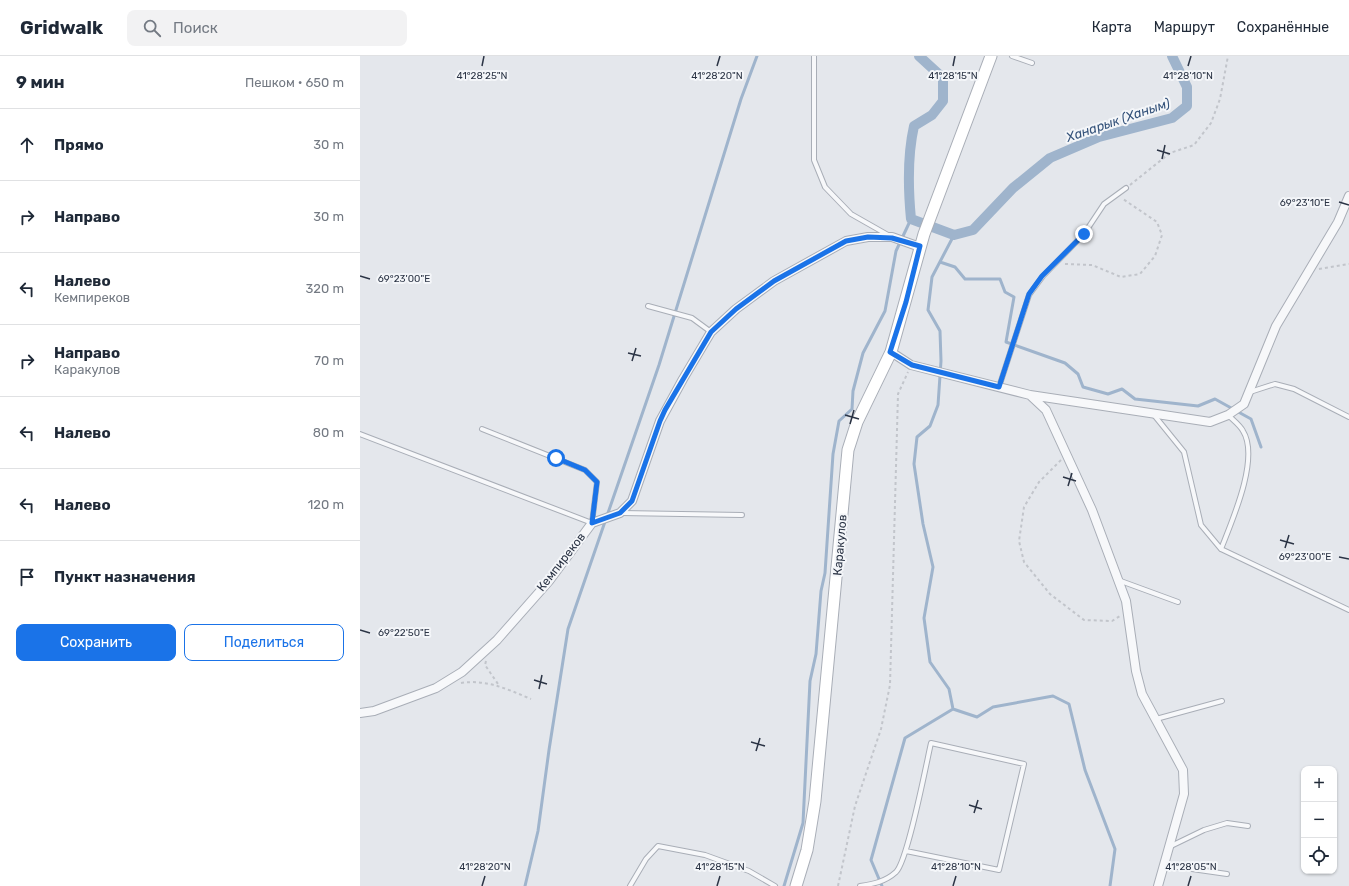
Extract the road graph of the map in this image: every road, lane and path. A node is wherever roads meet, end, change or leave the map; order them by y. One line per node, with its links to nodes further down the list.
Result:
1 (814, 56): 9 (lane)
2 (991, 56): 10 (main road, Каракулов)
3 (1012, 56): 5 (lane)
4 (1228, 56): 6 (path)
5 (1032, 63)
6 (1126, 188): 7 (lane)
7 (1117, 195): 11 (lane); 11 (path)
8 (1349, 196): 13 (street)
9 (892, 238): 10 (street); 15 (street)
10 (920, 246): 16 (main road, Каракулов)
11 (1055, 264): 18 (lane)
12 (1349, 264): 13 (path)
13 (1308, 271): 19 (street)
14 (648, 306): 15 (lane)
15 (711, 332): 27 (street)
16 (890, 352): 17 (street); 49 (main road, Каракулов)
17 (912, 365): 18 (street); 50 (path)
18 (999, 387): 20 (street)
19 (1249, 392): 22 (street); 23 (lane)
20 (1030, 395): 21 (street); 26 (street)
21 (1152, 413): 22 (street); 30 (lane)
22 (1228, 415): 30 (lane)
23 (1349, 417)
24 (482, 428): 29 (lane)
25 (360, 434): 29 (lane)
26 (1066, 455): 31 (street); 33 (path)
27 (617, 514): 28 (lane); 29 (street)
28 (742, 515)
29 (595, 522): 35 (street, Кемпиреков)
30 (1221, 548): 34 (lane)
31 (1118, 580): 32 (lane); 33 (street)
32 (1178, 602)
33 (1127, 610): 41 (street)
34 (1349, 610)
35 (486, 650): 37 (path); 40 (street, Кемпиреков)
36 (457, 684): 37 (path)
37 (498, 684): 38 (path)
38 (530, 698)
39 (1222, 701): 41 (lane)
40 (360, 713)
41 (1156, 719): 43 (street)
42 (1248, 826): 43 (lane)
43 (1168, 847): 45 (street)
44 (906, 851): 44 (lane); 51 (lane)
45 (1164, 865): 46 (lane); 52 (street)
46 (1227, 874)
47 (630, 886): 48 (lane)
48 (775, 886)
49 (796, 886)
50 (838, 886)
51 (860, 886)
52 (1158, 886)

